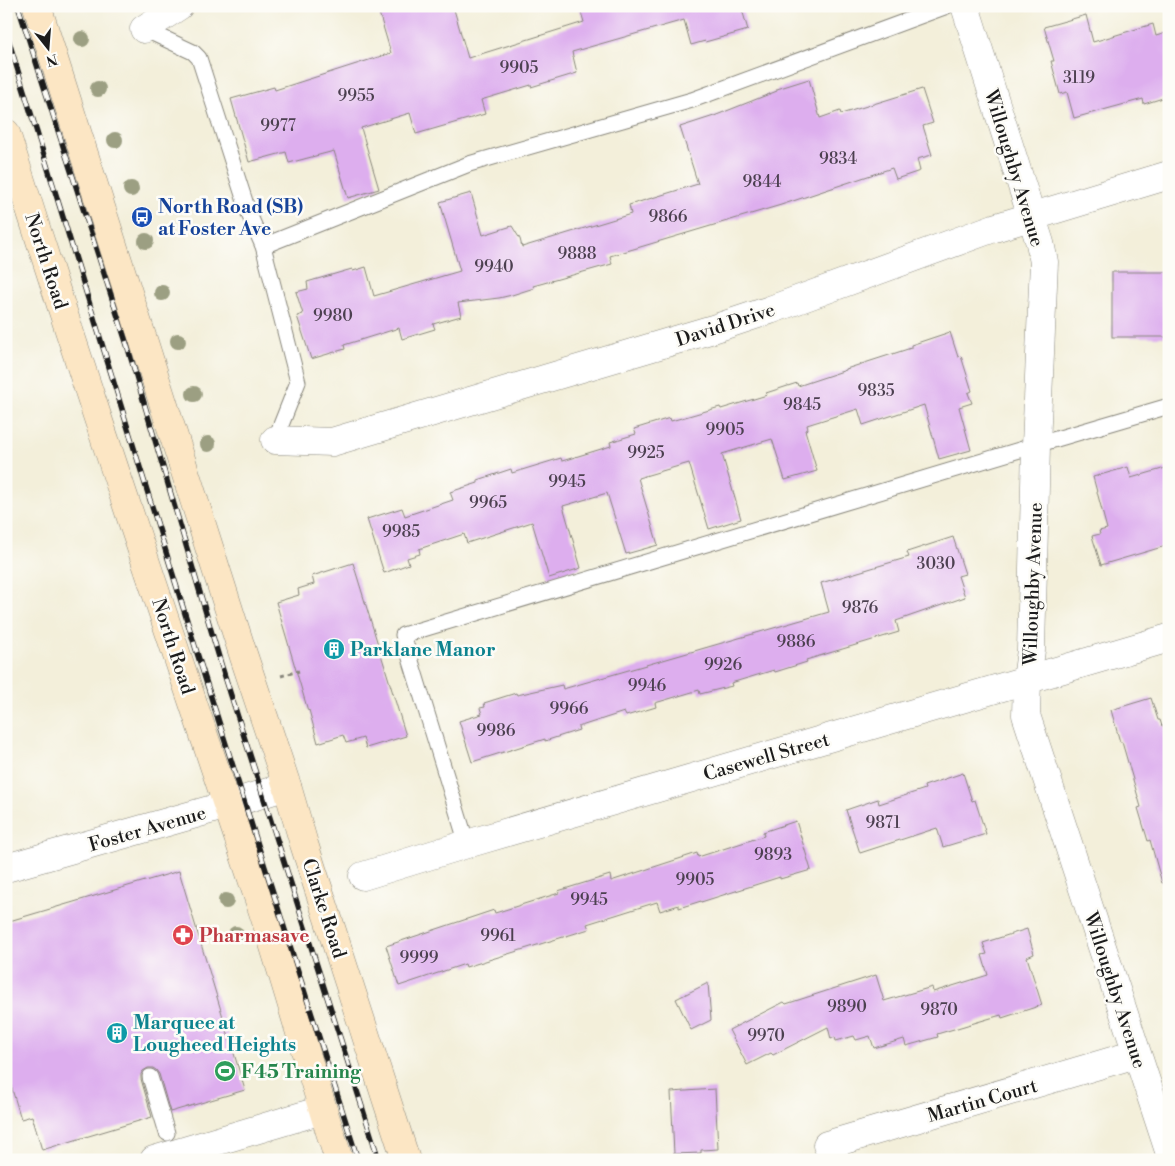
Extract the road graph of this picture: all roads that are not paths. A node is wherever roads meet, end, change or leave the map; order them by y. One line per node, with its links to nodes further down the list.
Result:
1 (37, 6): 15 (main road, Clarke Road)
2 (179, 6): 5 (street)
3 (947, 6): 9 (lane)
4 (965, 6): 8 (street, Willoughby Avenue)
5 (144, 29): 9 (lane)
6 (6, 133): 16 (main road, North Road)
7 (1169, 175): 8 (street, David Drive)
8 (1031, 216): 11 (street, David Drive); 12 (street, Willoughby Avenue)
9 (263, 246): 11 (lane)
10 (1169, 406): 12 (lane)
11 (274, 440)
12 (1036, 445): 14 (street, Willoughby Avenue); 17 (lane)
13 (1169, 638): 14 (street, Casewell Street)
14 (1027, 680): 17 (street, Casewell Street); 20 (street, Willoughby Avenue)
15 (287, 786): 16 (street, Foster Avenue); 28 (main road, Clarke Road)
16 (227, 805): 18 (street, Foster Avenue); 22 (main road, North Road)
17 (467, 844): 19 (street, Casewell Street)
18 (6, 868)
19 (363, 876)
20 (1136, 1054): 24 (street, Martin Court); 25 (street, Willoughby Avenue)
21 (150, 1077): 23 (lane)
22 (322, 1110): 26 (street); 27 (main road, North Road)
23 (166, 1133)
24 (827, 1145)
25 (1169, 1151)
26 (154, 1160)
27 (339, 1160)
28 (406, 1160)

